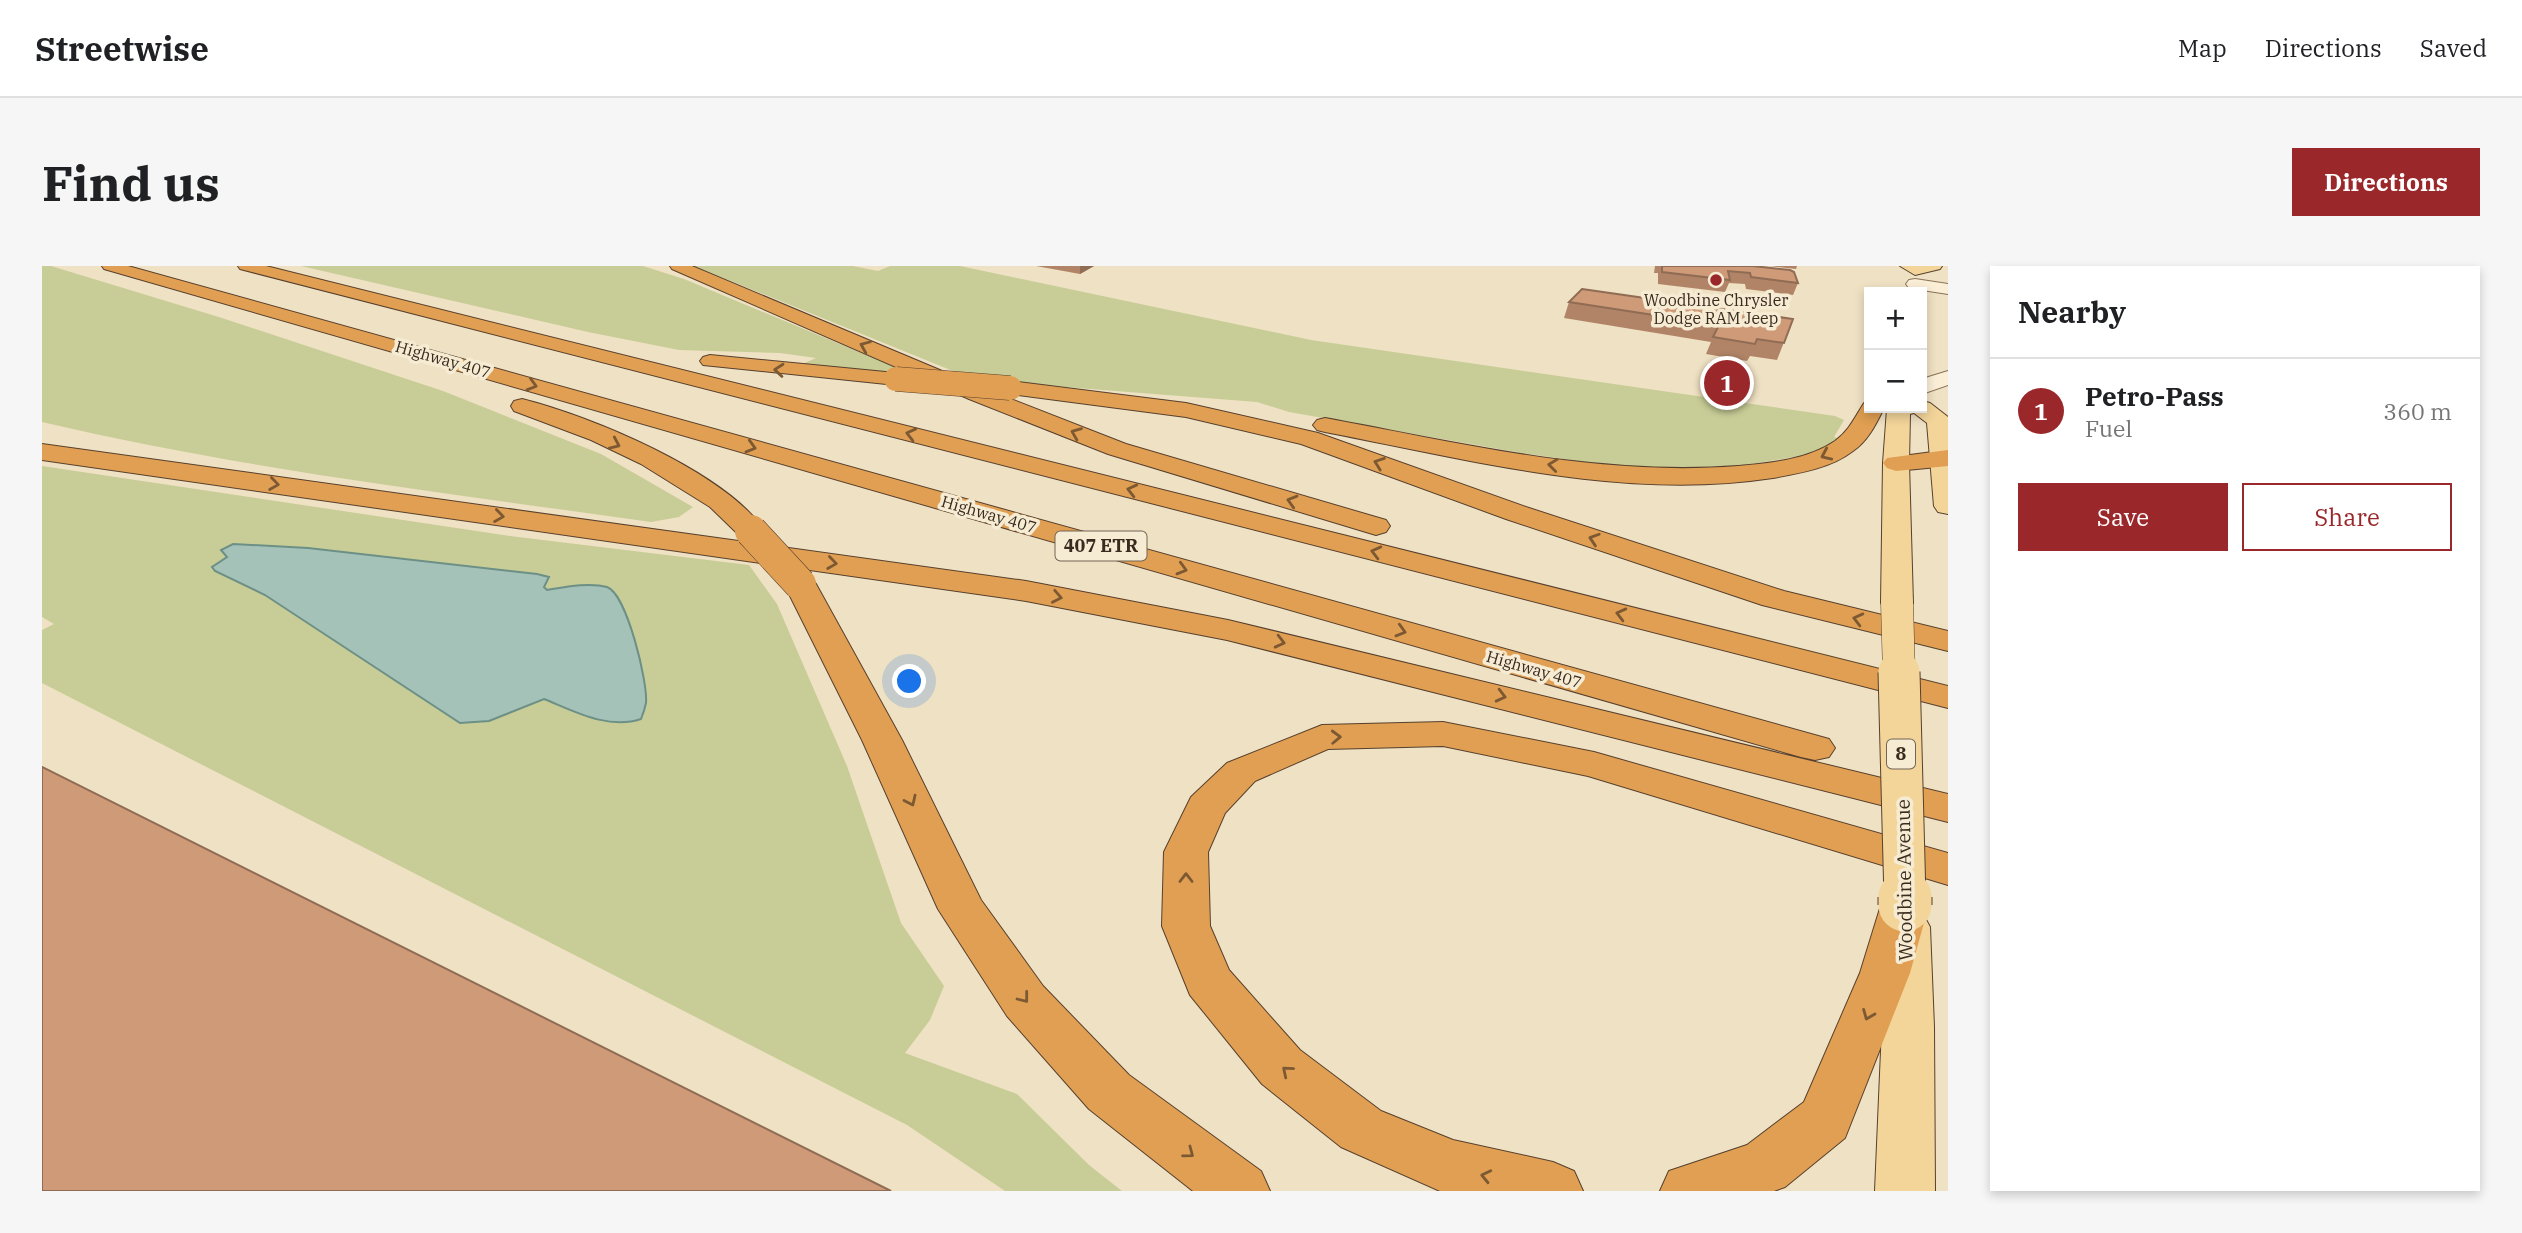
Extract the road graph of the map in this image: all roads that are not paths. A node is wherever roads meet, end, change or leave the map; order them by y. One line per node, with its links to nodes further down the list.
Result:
1 (110, 266): 11 (highway, Highway 407 / 407 ETR)
2 (246, 266): 9 (highway)
3 (660, 266): 7 (highway)
4 (678, 266): 7 (highway)
5 (1934, 266): 6 (main road)
6 (1915, 283): 8 (lane); 10 (lane)
7 (723, 284): 25 (highway, one-way to 7)
8 (1948, 289)
9 (345, 290): 14 (highway, one-way to 9, bridge); 26 (highway, one-way to 9)
10 (1948, 304)
11 (254, 306): 27 (highway, Highway 407 / 407 ETR, one-way to 27); 31 (highway, one-way to 31, bridge)
12 (1948, 377): 13 (lane)
13 (1927, 385)
14 (1010, 388): 16 (highway, one-way to 14); 24 (highway, one-way to 14)
15 (1927, 412): 20 (main road)
16 (1870, 413)
17 (1899, 413): 21 (main road, Woodbine Avenue / 8)
18 (42, 437): 22 (highway)
19 (42, 452): 22 (highway)
20 (1945, 457): 21 (highway); 23 (main road)
21 (1896, 463): 30 (main road, Woodbine Avenue / 8, bridge)
22 (206, 475): 28 (highway, one-way to 28)
23 (1948, 506)
24 (1948, 641)
25 (1948, 685)
26 (1948, 696)
27 (1948, 786)
28 (1948, 808)
29 (1948, 869): 32 (highway, one-way to 29)
30 (1905, 905): 33 (highway, one-way to 33); 34 (main road, Woodbine Avenue / 8)
31 (1240, 1191)
32 (1553, 1191)
33 (1689, 1191)
34 (1905, 1191)

